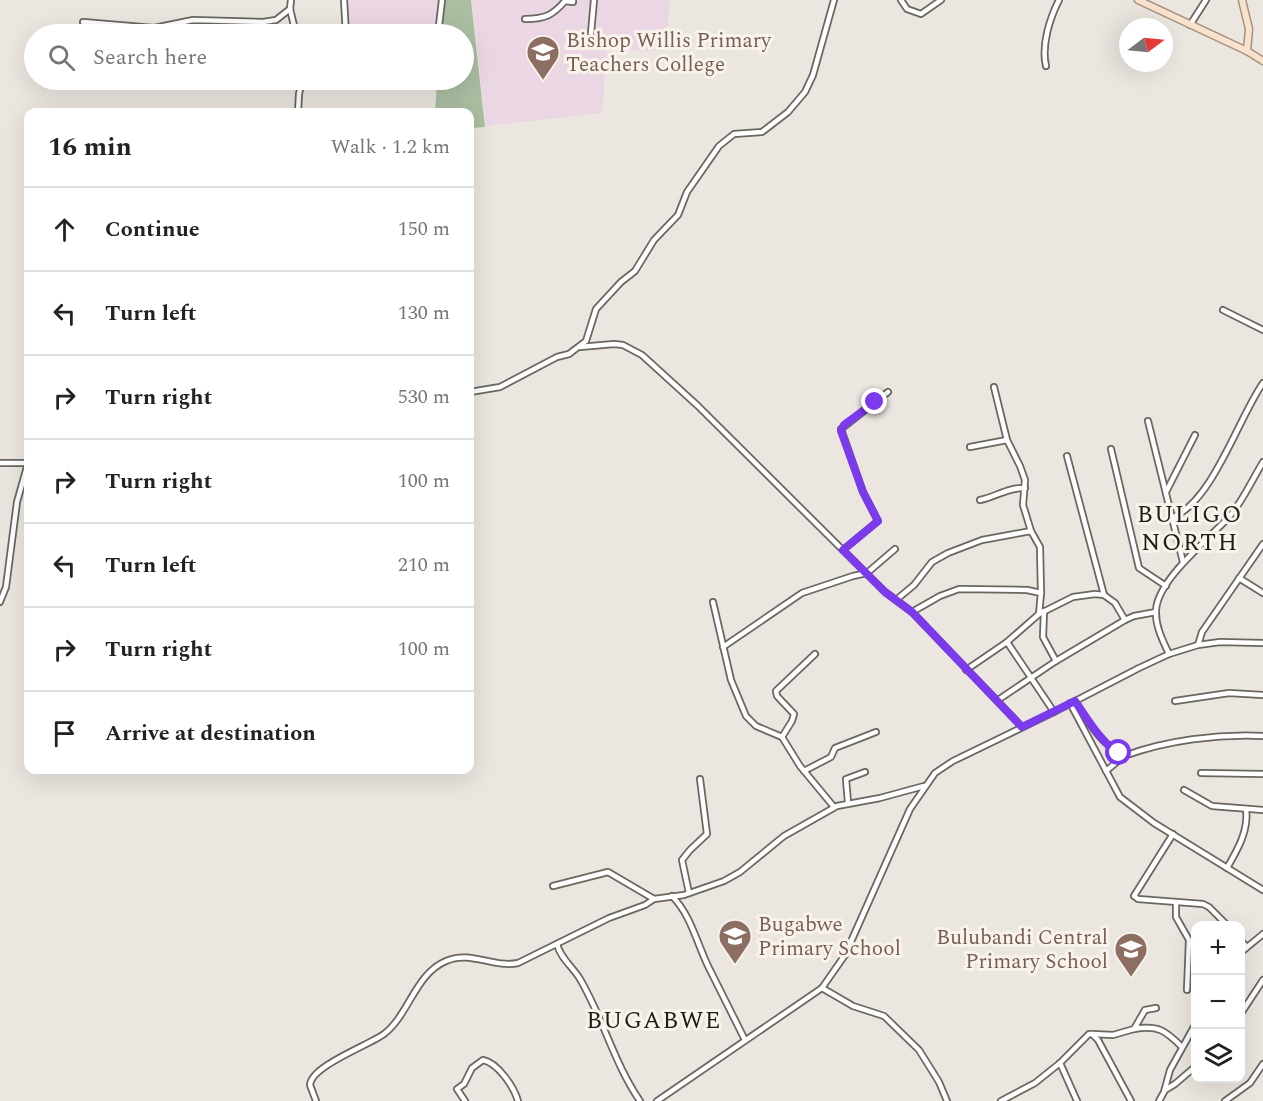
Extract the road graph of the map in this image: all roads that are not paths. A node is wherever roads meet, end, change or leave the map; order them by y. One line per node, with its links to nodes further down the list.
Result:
1 (291, 0): 14 (street)
2 (344, 0): 20 (street)
3 (442, 0): 21 (street)
4 (573, 0): 13 (street)
5 (594, 0): 23 (street)
6 (834, 0): 31 (street)
7 (901, 0): 8 (street)
8 (941, 0)
9 (1059, 0): 26 (street)
10 (1138, 0): 22 (main road)
11 (1206, 0): 22 (street)
12 (1242, 0): 24 (main road)
13 (566, 1): 15 (street)
14 (290, 9): 18 (street); 19 (street)
15 (525, 19)
16 (82, 22): 17 (street)
17 (106, 24)
18 (174, 24)
19 (294, 24)
20 (345, 24)
21 (439, 24)
22 (1190, 25): 24 (main road)
23 (591, 33)
24 (1247, 51): 25 (main road)
25 (1263, 61)
26 (1046, 66)
27 (300, 90): 28 (street)
28 (298, 108)
29 (1223, 310): 30 (street)
30 (1263, 330)
31 (580, 347): 34 (street); 54 (street)
32 (1263, 383): 36 (street)
33 (994, 387): 39 (street)
34 (474, 391)
35 (888, 392): 54 (street)
36 (1260, 392): 50 (street)
37 (1148, 421): 48 (street)
38 (1195, 435): 48 (street)
39 (1007, 440): 40 (street); 47 (street)
40 (970, 447)
41 (1111, 449): 58 (street)
42 (1067, 456): 61 (street)
43 (1263, 462): 55 (street)
44 (0, 463): 45 (street)
45 (24, 463)
46 (24, 477): 63 (street)
47 (1025, 488): 49 (street); 51 (street)
48 (1166, 492): 50 (street)
49 (980, 500)
50 (1174, 517): 55 (street)
51 (1031, 531): 59 (street); 62 (street)
52 (1263, 544): 57 (street)
53 (895, 549): 56 (street)
54 (843, 550): 56 (street)
55 (1184, 562): 58 (street)
56 (867, 573): 62 (street); 73 (street)
57 (1239, 578): 60 (street); 72 (street)
58 (1166, 586): 67 (street)
59 (1041, 593): 66 (street); 68 (street)
60 (1263, 593)
61 (1104, 595): 65 (street); 69 (street)
62 (896, 600): 66 (street)
63 (0, 602)
64 (713, 602): 73 (street)
65 (1044, 611): 68 (street); 76 (street)
66 (912, 612): 77 (street)
67 (1156, 612): 69 (street); 75 (street)
68 (1039, 614): 70 (street)
69 (1125, 620): 76 (street)
70 (1007, 642): 77 (street); 78 (street)
71 (1263, 643): 72 (street)
72 (1198, 645): 75 (street)
73 (723, 647): 86 (street)
74 (816, 654): 86 (street)
75 (1169, 654): 82 (street)
76 (1056, 661): 78 (street)
77 (966, 670): 80 (street)
78 (1030, 678): 80 (street); 83 (street)
79 (1263, 696): 81 (street)
80 (998, 700): 84 (street)
81 (1175, 701)
82 (1073, 702): 83 (street); 88 (street); 90 (street)
83 (1053, 712): 84 (street)
84 (1022, 727): 95 (street)
85 (876, 732): 89 (street)
86 (782, 736): 89 (street)
87 (1263, 736): 88 (street)
88 (1124, 756): 90 (street)
89 (804, 771): 98 (street)
90 (1106, 771): 101 (street)
91 (866, 772): 97 (street)
92 (1202, 773): 93 (street)
93 (1263, 774)
94 (700, 779): 105 (street)
95 (924, 786): 97 (street); 114 (street)
96 (1184, 790): 99 (street)
97 (848, 802): 98 (street)
98 (834, 807): 105 (street)
99 (1246, 809): 100 (street); 102 (street)
100 (1263, 810)
101 (1173, 834): 102 (street); 108 (street)
102 (1227, 868): 104 (street)
103 (553, 886): 107 (street)
104 (1263, 890)
105 (689, 893): 106 (street)
106 (672, 896): 107 (street); 121 (street)
107 (654, 898): 111 (street)
108 (1176, 903): 109 (street); 115 (street)
109 (1223, 921)
110 (1263, 935): 112 (street)
111 (557, 944): 128 (street); 131 (street)
112 (1247, 947)
113 (1263, 980): 116 (street)
114 (822, 988): 121 (street); 133 (street)
115 (1187, 990)
116 (1245, 1007)
117 (1156, 1008): 118 (street)
118 (1134, 1029): 120 (street); 122 (street)
119 (1192, 1029): 122 (street)
120 (1092, 1034): 123 (street); 136 (street)
121 (745, 1040): 132 (street)
122 (1182, 1047): 126 (street)
123 (1060, 1063): 127 (street); 135 (street)
124 (1263, 1064): 138 (street)
125 (1191, 1070): 126 (street)
126 (1164, 1090): 137 (street)
127 (1013, 1099): 134 (street)
128 (316, 1101)
129 (465, 1101): 130 (street)
130 (518, 1101)
131 (640, 1101)
132 (657, 1101)
133 (946, 1101)
134 (1001, 1101)
135 (1077, 1101)
136 (1131, 1101)
137 (1158, 1101)
138 (1225, 1101)

